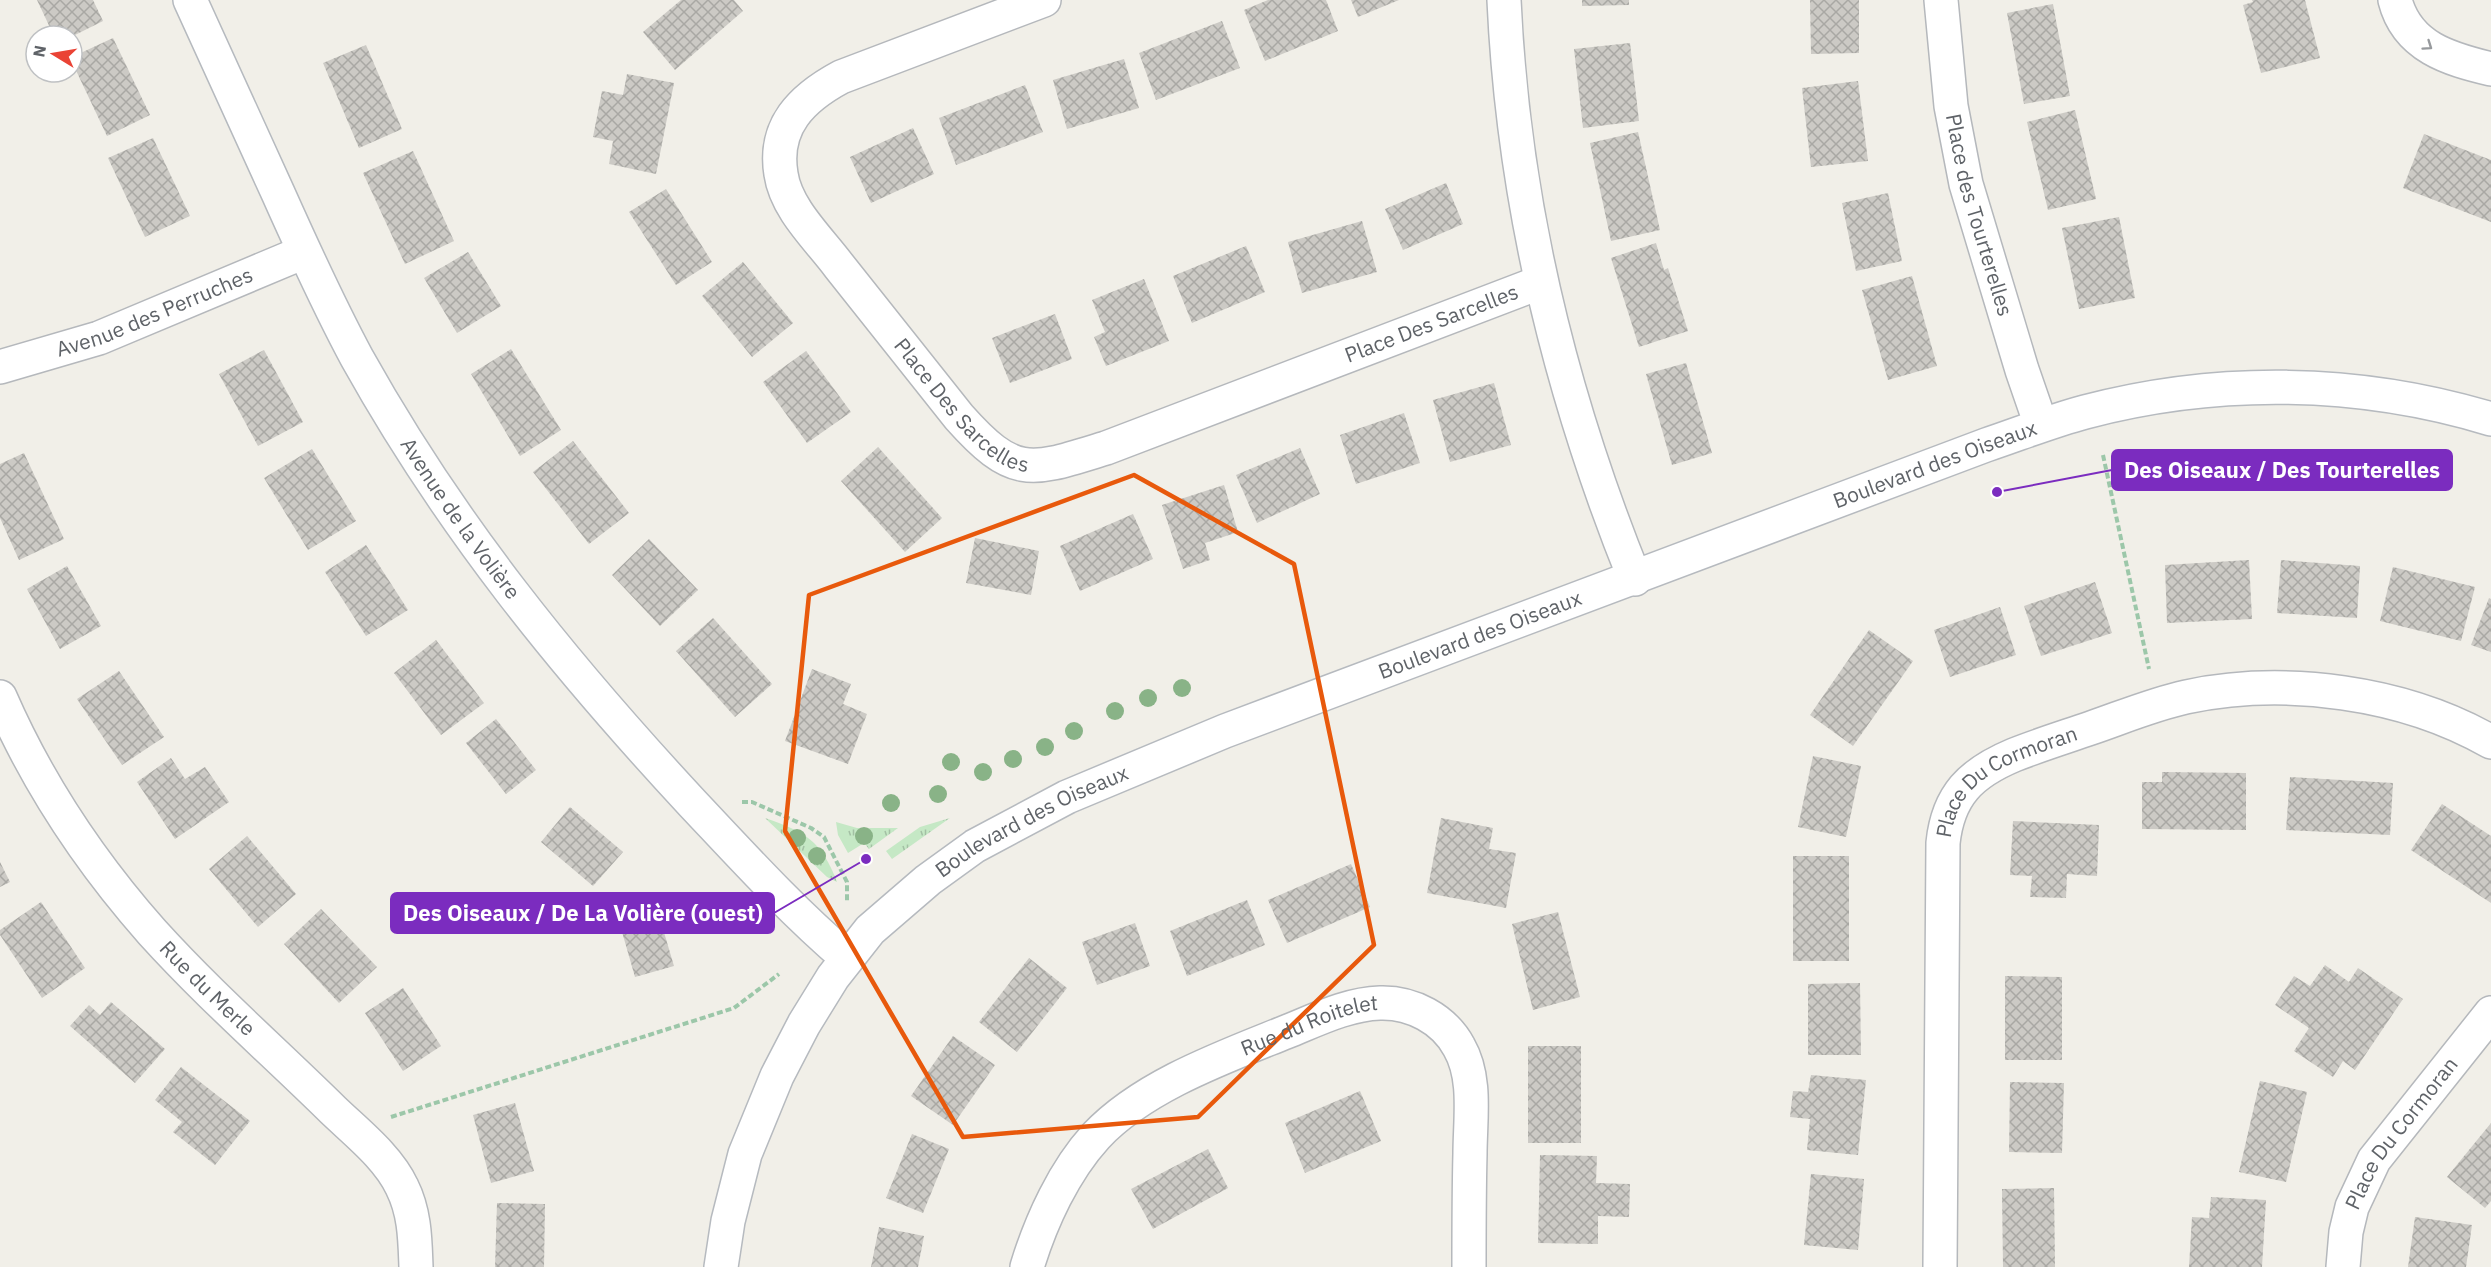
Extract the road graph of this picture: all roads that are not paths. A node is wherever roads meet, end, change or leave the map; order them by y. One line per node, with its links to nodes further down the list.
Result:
1 (190, 0): 7 (street, Avenue de la Volière)
2 (1044, 0): 8 (street, Place Des Sarcelles)
3 (1504, 0): 8 (street, Place Des Sarcelles)
4 (1941, 0): 11 (street, Place des Tourterelles)
5 (2395, 0): 6 (street, one-way to 6)
6 (2491, 69)
7 (304, 252): 9 (street, Avenue des Perruches); 15 (street, Avenue de la Volière)
8 (1541, 282): 12 (street, Place Des Sarcelles)
9 (0, 366)
10 (2491, 419): 11 (street, Boulevard des Oiseaux)
11 (2042, 425): 12 (street, Boulevard des Oiseaux)
12 (1635, 579): 15 (street, Boulevard des Oiseaux)
13 (0, 697): 17 (street, Rue du Merle)
14 (2491, 742): 21 (street, Place Du Cormoran)
15 (847, 958): 18 (street, Boulevard des Oiseaux)
16 (2491, 1012): 22 (street, Place Du Cormoran)
17 (416, 1267)
18 (721, 1267)
19 (1027, 1267): 20 (street, Rue du Roitelet)
20 (1468, 1267)
21 (1940, 1267)
22 (2343, 1267)

